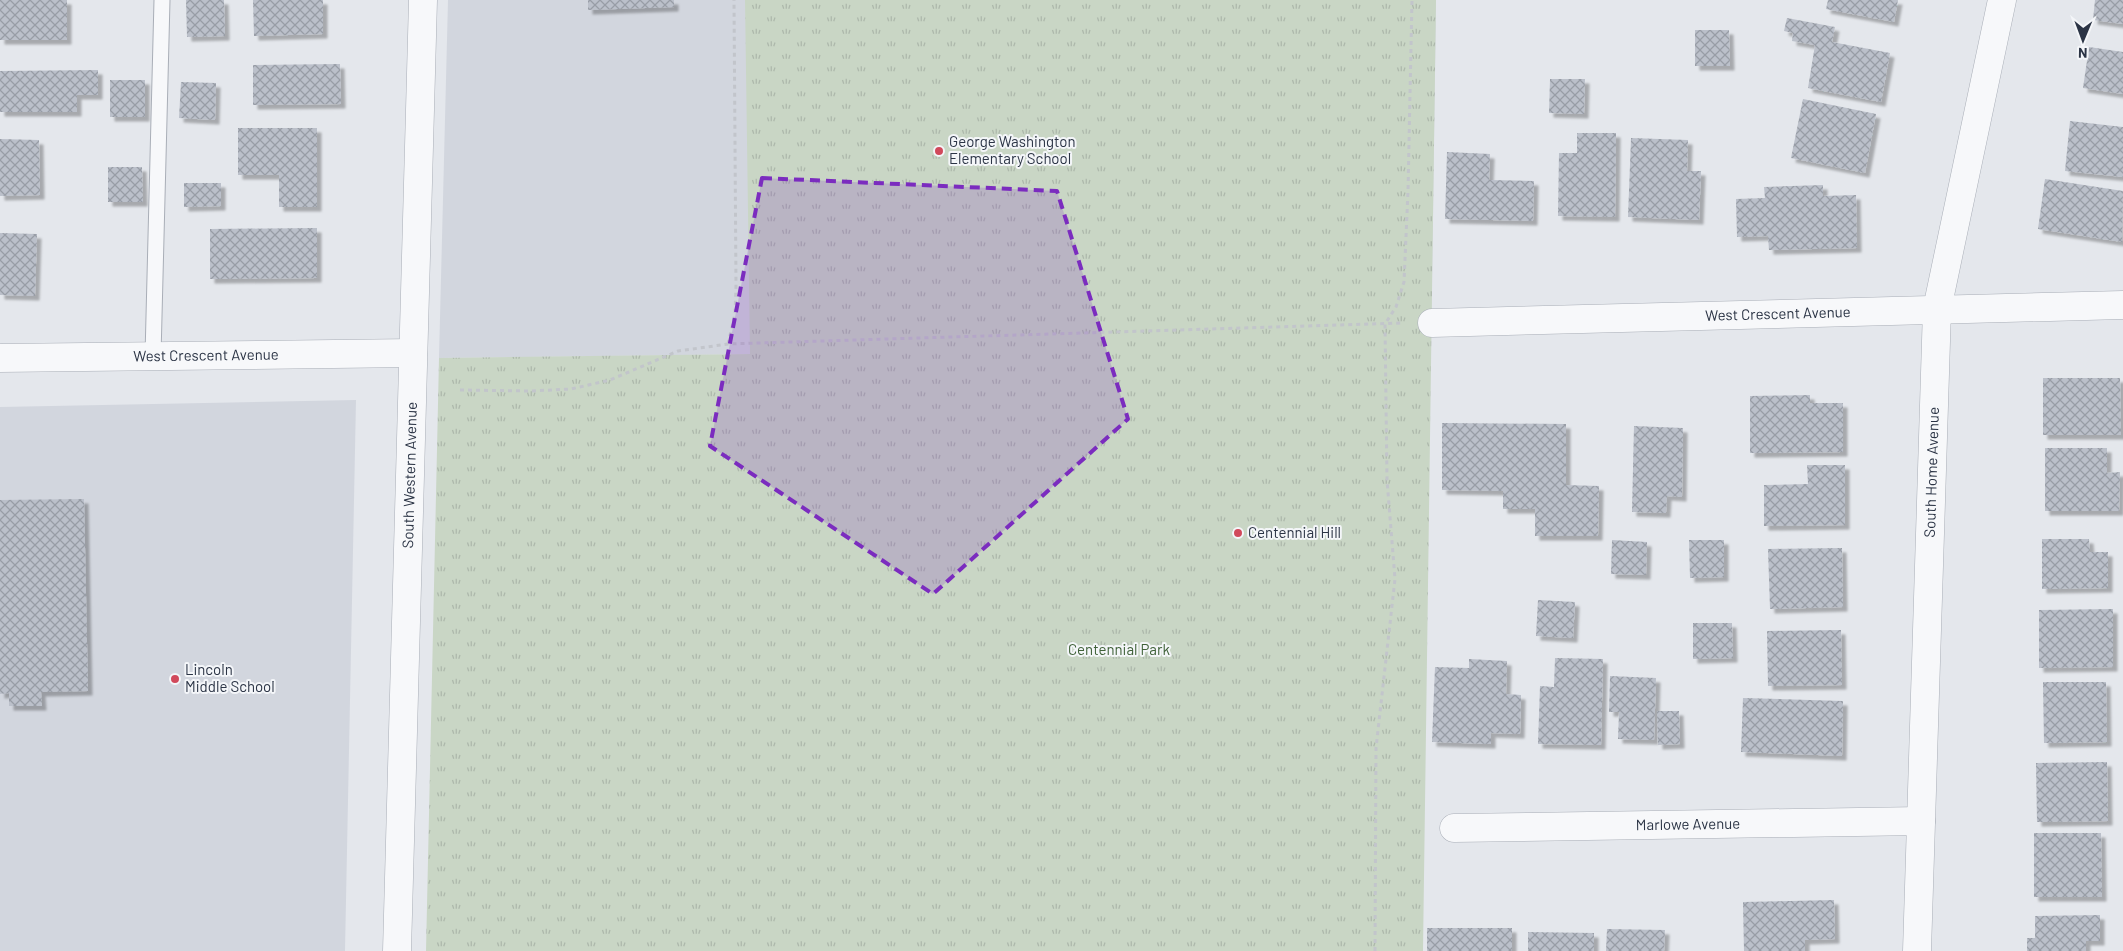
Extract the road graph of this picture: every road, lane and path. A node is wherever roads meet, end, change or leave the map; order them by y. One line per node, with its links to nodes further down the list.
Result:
1 (162, 0): 12 (lane)
2 (424, 0): 11 (street, South Western Avenue)
3 (734, 0): 10 (path)
4 (1412, 0): 9 (path)
5 (2002, 0): 7 (street, South Home Avenue)
6 (2123, 305): 7 (street, West Crescent Avenue)
7 (1938, 309): 8 (street, West Crescent Avenue); 15 (street, South Home Avenue)
8 (1432, 322): 9 (path)
9 (1384, 324): 10 (path); 18 (path)
10 (728, 344): 14 (path)
11 (413, 353): 12 (street, West Crescent Avenue); 17 (street, South Western Avenue)
12 (153, 356): 13 (street, West Crescent Avenue)
13 (0, 358)
14 (460, 390)
15 (1921, 821): 16 (street, Marlowe Avenue); 19 (street, South Home Avenue)
16 (1454, 828)
17 (397, 951)
18 (1375, 951)
19 (1917, 951)

